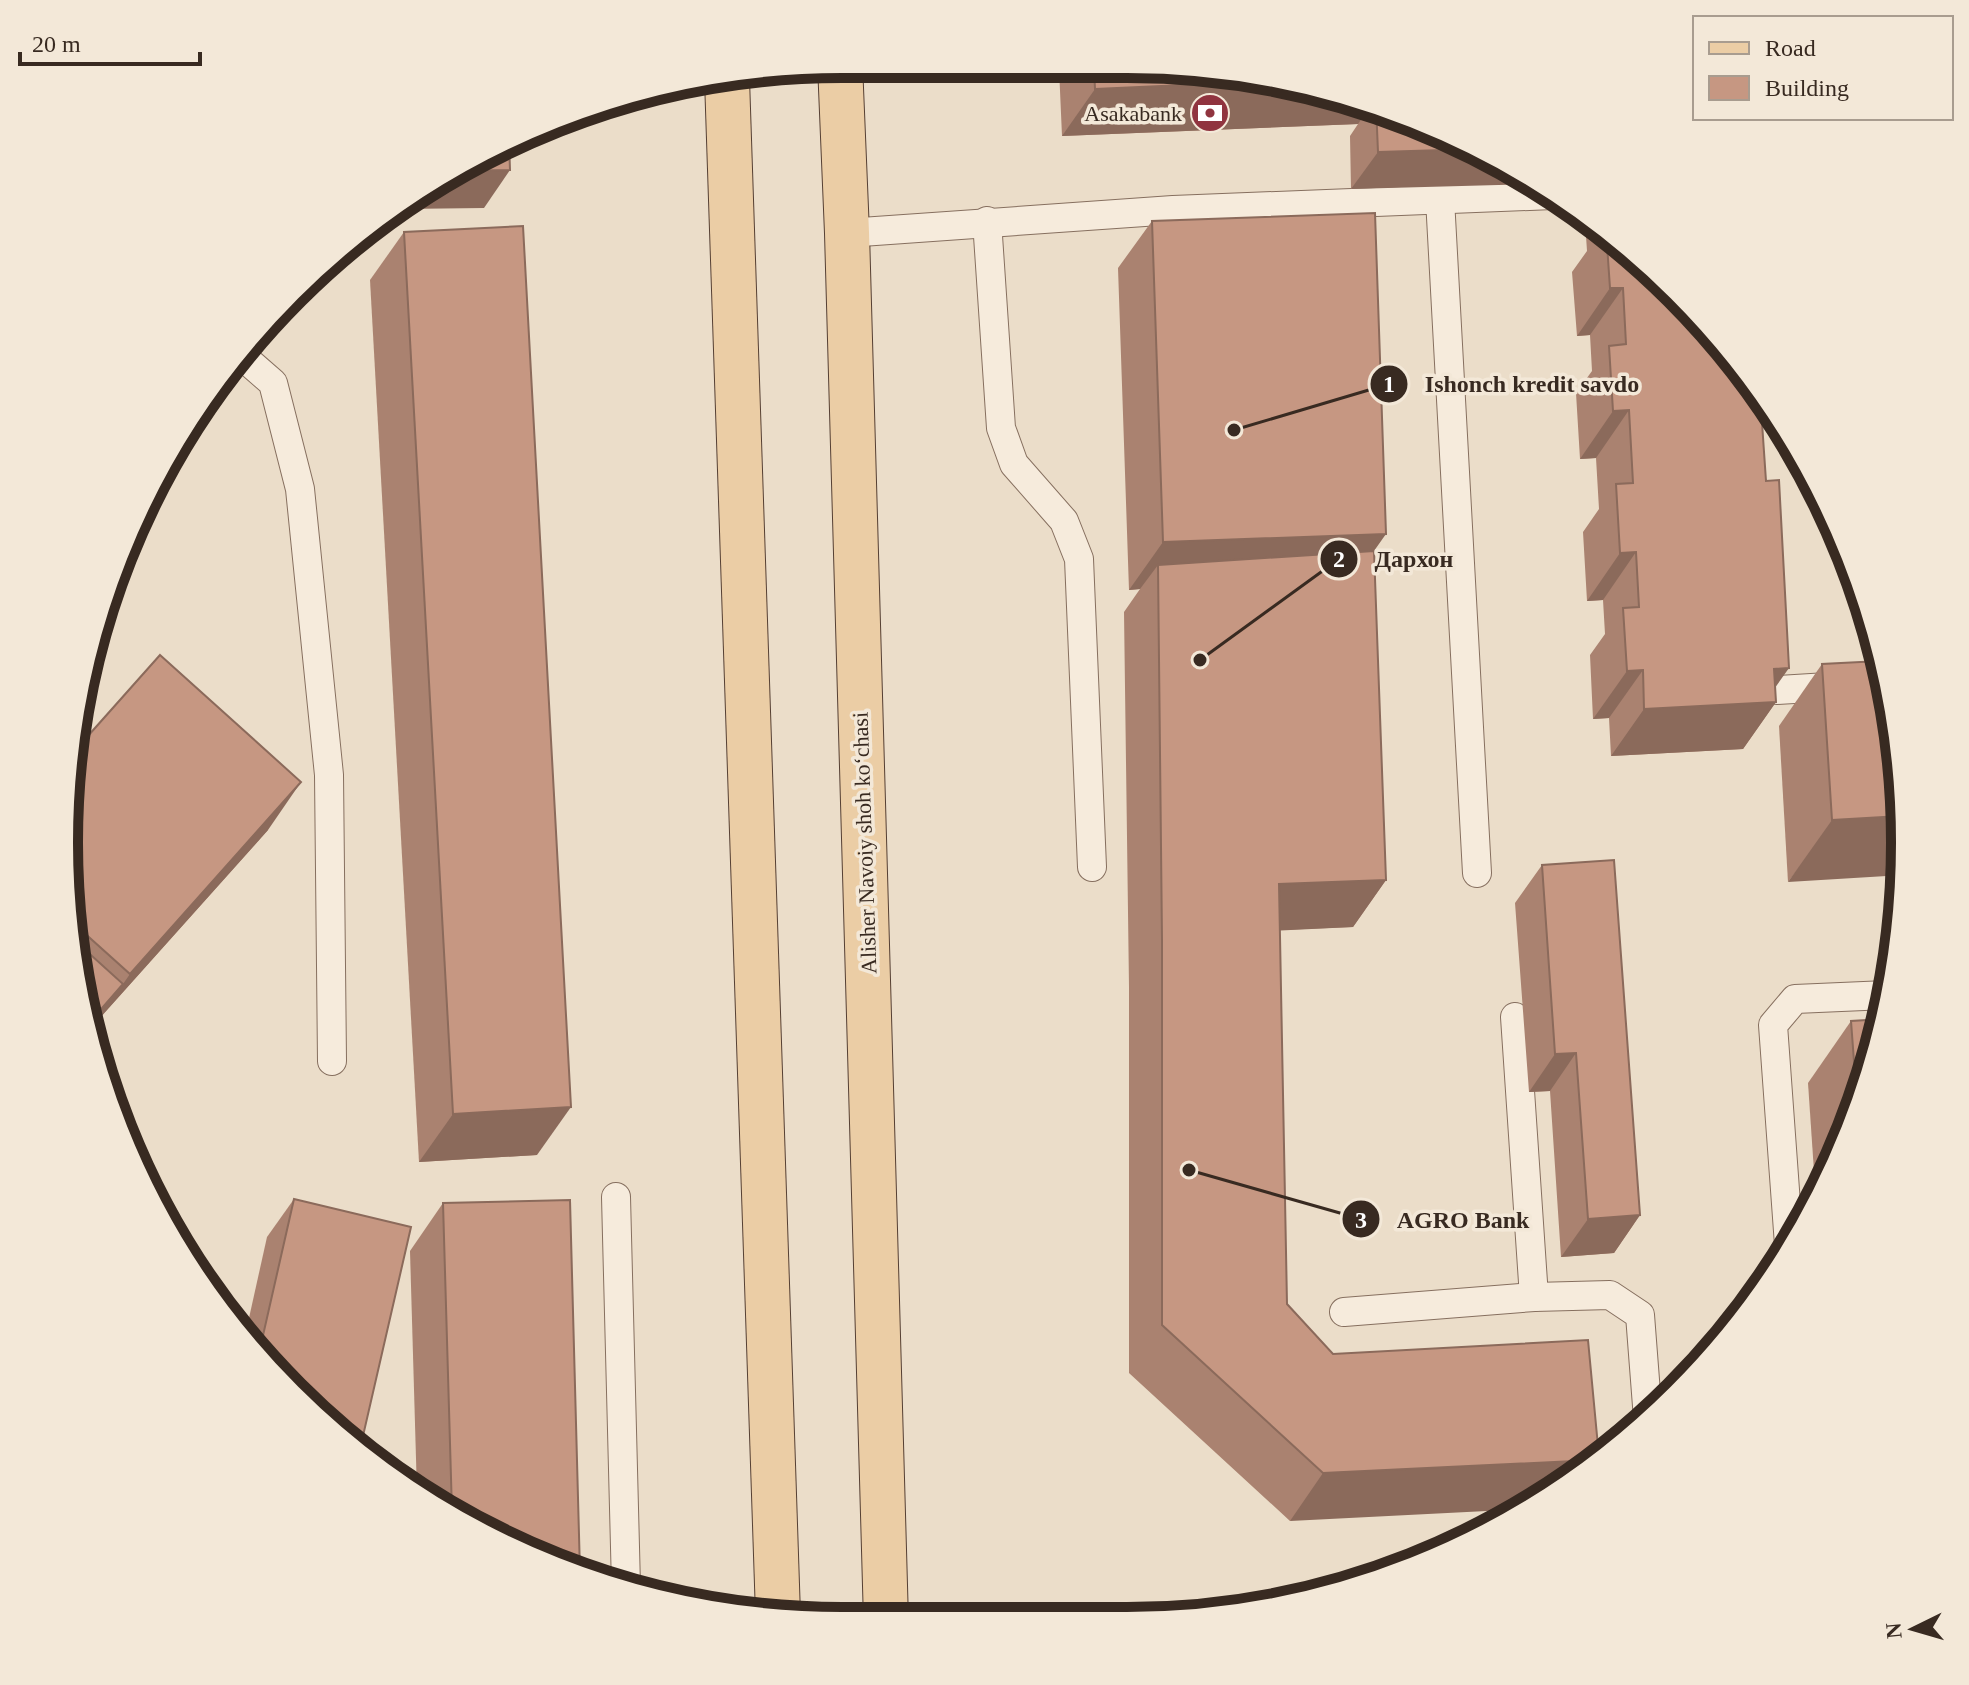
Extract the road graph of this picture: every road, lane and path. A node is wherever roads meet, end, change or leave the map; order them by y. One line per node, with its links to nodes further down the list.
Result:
1 (841, 78): 6 (main road, Alisher Navoiy shoh koʻchasi)
2 (727, 88): 21 (main road)
3 (1533, 196): 4 (lane)
4 (1440, 199): 5 (lane); 11 (lane)
5 (987, 221): 6 (lane); 10 (lane)
6 (847, 233): 22 (main road, Alisher Navoiy shoh koʻchasi)
7 (249, 362): 14 (lane)
8 (1870, 684): 9 (lane)
9 (1777, 690)
10 (1092, 867)
11 (1477, 873)
12 (1875, 996): 16 (lane)
13 (1515, 1017): 17 (lane)
14 (332, 1061)
15 (616, 1197): 20 (lane)
16 (1788, 1227)
17 (1534, 1297): 18 (lane); 19 (lane)
18 (1344, 1312)
19 (1647, 1402)
20 (626, 1575)
21 (778, 1604)
22 (886, 1607)

